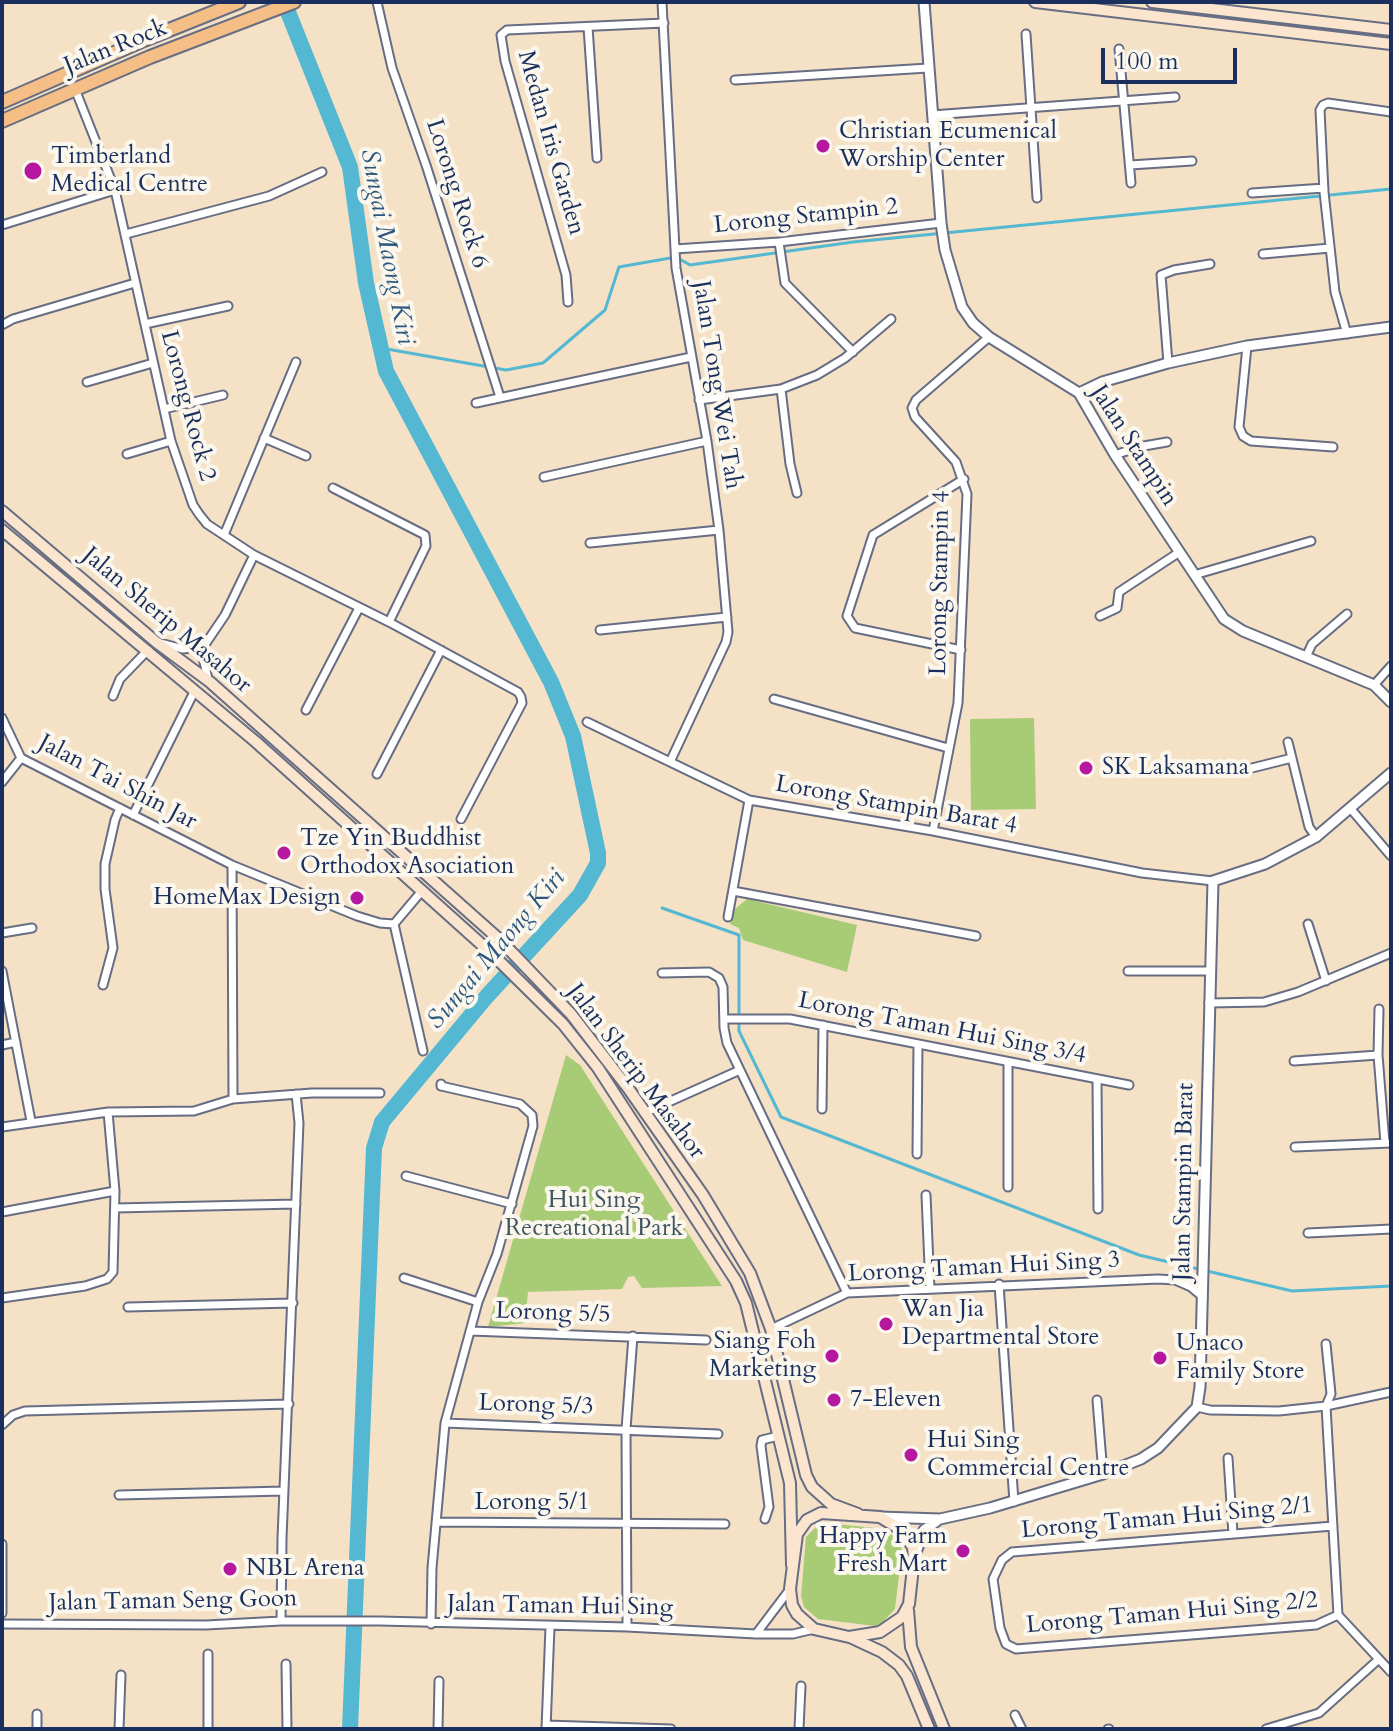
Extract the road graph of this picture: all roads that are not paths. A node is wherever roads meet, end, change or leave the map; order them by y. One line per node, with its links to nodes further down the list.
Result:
1 (239, 2): 18 (main road, Jalan Rock)
2 (294, 2): 16 (main road, Jalan Rock)
3 (377, 2): 60 (street, Lorong Rock 6)
4 (662, 2): 8 (street, Jalan Tong Wei Tah)
5 (924, 2): 14 (street, Jalan Stampin)
6 (1035, 2): 12 (main road)
7 (1152, 2): 10 (main road)
8 (664, 23): 9 (street, Medan Iris Garden); 38 (street, Jalan Tong Wei Tah)
9 (588, 27): 24 (street, Medan Iris Garden); 42 (street, Medan Iris Garden)
10 (1391, 30)
11 (1026, 34): 20 (street)
12 (1391, 44)
13 (1119, 49): 19 (street)
14 (928, 68): 15 (street); 22 (street, Jalan Stampin)
15 (735, 80)
16 (75, 89): 23 (main road, Jalan Rock); 29 (street, Lorong Rock 2)
17 (1175, 97): 19 (street)
18 (2, 102)
19 (1124, 102): 20 (street); 26 (street)
20 (1031, 108): 22 (street); 32 (street)
21 (1391, 112): 30 (street)
22 (932, 115): 34 (street, Jalan Stampin)
23 (2, 121)
24 (597, 158)
25 (1192, 161): 26 (street)
26 (1130, 165): 28 (street)
27 (322, 172): 35 (street)
28 (1131, 183)
29 (115, 190): 33 (street); 35 (street, Lorong Rock 2)
30 (1324, 190): 31 (street); 37 (street)
31 (1252, 193)
32 (1037, 198)
33 (2, 225)
34 (942, 226): 36 (street, Lorong Stampin 2); 49 (street, Jalan Stampin)
35 (126, 234): 41 (street, Lorong Rock 2)
36 (779, 246): 38 (street, Lorong Stampin 2); 51 (street)
37 (1330, 248): 39 (street); 48 (street)
38 (675, 252): 52 (street, Jalan Tong Wei Tah)
39 (1263, 254)
40 (1210, 264): 55 (street)
41 (135, 283): 45 (street, Lorong Rock 2); 46 (street)
42 (568, 302)
43 (228, 306): 45 (street)
44 (891, 319): 51 (street)
45 (145, 324): 54 (street, Lorong Rock 2)
46 (2, 325)
47 (1391, 327): 48 (street)
48 (1347, 334): 50 (street)
49 (989, 337): 58 (street, Jalan Stampin); 73 (street, Lorong Stampin 4)
50 (1247, 346): 55 (street); 68 (street)
51 (853, 352): 57 (street)
52 (691, 357): 60 (street); 61 (street, Jalan Tong Wei Tah)
53 (296, 362): 64 (street)
54 (153, 363): 56 (street); 63 (street, Lorong Rock 2)
55 (1168, 363): 58 (street)
56 (87, 382)
57 (781, 389): 61 (street); 75 (street)
58 (1079, 393): 70 (street, Jalan Stampin)
59 (223, 395): 63 (street)
60 (500, 397): 62 (street)
61 (699, 400): 66 (street, Jalan Tong Wei Tah)
62 (476, 403)
63 (164, 409): 65 (street, Lorong Rock 2)
64 (264, 438): 71 (street); 79 (street)
65 (171, 441): 69 (street); 79 (street, Lorong Rock 2)
66 (707, 441): 72 (street); 78 (street, Jalan Tong Wei Tah)
67 (1167, 442): 70 (street)
68 (1333, 447)
69 (127, 454)
70 (1115, 455): 82 (street, Jalan Stampin)
71 (306, 456)
72 (544, 477)
73 (964, 479): 94 (street, Lorong Stampin 4); 94 (street)
74 (333, 488): 89 (street)
75 (797, 493)
76 (2, 511): 91 (main road, Jalan Sherip Masahor)
77 (2, 530): 91 (main road, Jalan Sherip Masahor)
78 (719, 530): 81 (street); 88 (street, Jalan Tong Wei Tah)
79 (224, 535): 83 (street, Lorong Rock 2)
80 (1311, 541): 84 (street)
81 (590, 543)
82 (1178, 553): 84 (street, Jalan Stampin); 87 (street)
83 (254, 555): 85 (street, Lorong Rock 2); 92 (street)
84 (1194, 575): 95 (street, Jalan Stampin)
85 (359, 608): 89 (street, Lorong Rock 2); 103 (street)
86 (1347, 614): 95 (street)
87 (1100, 616)
88 (727, 617): 90 (street); 110 (street, Jalan Tong Wei Tah)
89 (389, 622): 93 (street, Lorong Rock 2)
90 (600, 630)
91 (152, 646): 92 (street); 97 (main road, Jalan Sherip Masahor); 99 (main road, Jalan Sherip Masahor); 100 (street)
92 (204, 646): 97 (street)
93 (441, 650): 113 (street); 119 (street, Lorong Rock 2)
94 (961, 650): 107 (street, Lorong Stampin 4)
95 (1306, 657): 98 (street, Jalan Stampin)
96 (1391, 666): 98 (street)
97 (210, 682): 160 (main road, Jalan Sherip Masahor)
98 (1374, 685): 102 (street, Jalan Stampin)
99 (195, 690): 118 (street); 126 (main road, Jalan Sherip Masahor)
100 (113, 696)
101 (774, 699): 107 (street)
102 (1391, 702)
103 (306, 710)
104 (2, 718): 108 (street, Jalan Tai Shin Jar)
105 (587, 722): 110 (street, Lorong Stampin Barat 4)
106 (1288, 742): 109 (street)
107 (948, 748): 120 (street, Lorong Stampin 4)
108 (21, 758): 114 (street); 116 (street, Jalan Tai Shin Jar)
109 (1292, 758): 111 (street); 121 (street)
110 (670, 762): 115 (street, Lorong Stampin Barat 4)
111 (1240, 771)
112 (1391, 773): 117 (street)
113 (377, 774)
114 (2, 782)
115 (749, 800): 120 (street, Lorong Stampin Barat 4); 125 (street)
116 (120, 808): 118 (street, Jalan Tai Shin Jar); 139 (street)
117 (1350, 808): 121 (street); 122 (street)
118 (133, 815): 123 (street, Jalan Tai Shin Jar)
119 (461, 819)
120 (933, 831): 124 (street, Lorong Stampin Barat 4)
121 (1316, 837): 124 (street)
122 (1391, 856)
123 (232, 865): 128 (street, Jalan Tai Shin Jar); 157 (street)
124 (1213, 881): 136 (street, Jalan Stampin Barat)
125 (733, 891): 127 (street); 132 (street)
126 (421, 892): 128 (street); 200 (main road, Jalan Sherip Masahor)
127 (728, 917)
128 (394, 924): 147 (street)
129 (1308, 924): 138 (street)
130 (32, 928): 131 (street)
131 (2, 933)
132 (976, 936)
133 (1391, 953): 138 (street)
134 (2, 971): 144 (street)
135 (1128, 971): 136 (street)
136 (1210, 971): 140 (street, Jalan Stampin Barat)
137 (662, 973): 142 (street)
138 (1326, 981): 140 (street)
139 (103, 985)
140 (1209, 1003): 181 (street, Jalan Stampin Barat)
141 (1379, 1009): 148 (street)
142 (726, 1019): 143 (street, Lorong Taman Hui Sing 3/4); 151 (street)
143 (823, 1025): 145 (street, Lorong Taman Hui Sing 3/4); 158 (street)
144 (16, 1042): 146 (street); 161 (street)
145 (918, 1044): 150 (street, Lorong Taman Hui Sing 3/4); 165 (street)
146 (2, 1045)
147 (423, 1051)
148 (1378, 1055): 149 (street); 163 (street)
149 (1294, 1061)
150 (1008, 1063): 152 (street, Lorong Taman Hui Sing 3/4); 167 (street)
151 (740, 1070): 160 (street); 180 (street)
152 (1097, 1080): 154 (street, Lorong Taman Hui Sing 3/4); 173 (street)
153 (441, 1084): 171 (street)
154 (1129, 1085)
155 (380, 1093): 156 (street)
156 (296, 1094): 157 (street); 170 (street)
157 (233, 1099): 159 (street)
158 (822, 1109)
159 (108, 1112): 161 (street); 168 (street)
160 (644, 1113): 186 (main road, Jalan Sherip Masahor)
161 (31, 1121): 162 (street)
162 (2, 1127)
163 (1388, 1143): 164 (street)
164 (1295, 1147)
165 (917, 1154)
166 (406, 1176): 171 (street)
167 (1008, 1187)
168 (115, 1191): 172 (street); 174 (street)
169 (926, 1195): 179 (street)
170 (296, 1204): 172 (street); 184 (street)
171 (512, 1204): 183 (street)
172 (115, 1208): 182 (street)
173 (1098, 1209)
174 (2, 1212)
175 (1391, 1229): 176 (street)
176 (1308, 1233)
177 (404, 1278): 183 (street)
178 (999, 1284): 179 (street, Lorong Taman Hui Sing 3); 181 (street, Lorong Taman Hui Sing 3); 205 (street)
179 (930, 1289): 180 (street, Lorong Taman Hui Sing 3)
180 (847, 1293): 186 (street, Lorong Taman Hui Sing 3)
181 (1203, 1297): 195 (street, Jalan Stampin Barat)
182 (2, 1298)
183 (478, 1302): 187 (street)
184 (293, 1303): 185 (street); 193 (street)
185 (128, 1307)
186 (771, 1329): 206 (main road, Jalan Sherip Masahor)
187 (471, 1331): 188 (street, Lorong 5/5); 196 (street)
188 (633, 1336): 189 (street, Lorong 5/5); 198 (street)
189 (706, 1340)
190 (1326, 1344): 194 (street)
191 (1391, 1392): 194 (street)
192 (1097, 1400): 202 (street)
193 (289, 1404): 197 (street); 203 (street)
194 (1326, 1406): 195 (street); 213 (street)
195 (1197, 1407): 202 (street)
196 (445, 1423): 198 (street, Lorong 5/3); 210 (street)
197 (2, 1425)
198 (626, 1429): 199 (street, Lorong 5/3); 211 (street)
199 (718, 1434)
200 (778, 1436): 208 (street); 217 (main road, Jalan Sherip Masahor)
201 (1228, 1458): 214 (street)
202 (1103, 1474): 205 (street)
203 (284, 1491): 204 (street); 223 (street)
204 (119, 1495)
205 (1014, 1502): 209 (street)
206 (858, 1514): 207 (main road); 217 (main road)
207 (880, 1517): 209 (street); 216 (main road)
208 (765, 1519)
209 (940, 1519): 216 (street)
210 (436, 1522): 211 (street, Lorong 5/1); 226 (street)
211 (628, 1524): 212 (street, Lorong 5/1); 228 (street)
212 (725, 1524)
213 (1333, 1526): 214 (street, Lorong Taman Hui Sing 2/1); 222 (street)
214 (1233, 1534): 219 (street, Lorong Taman Hui Sing 2/1)
215 (2, 1544): 221 (street)
216 (914, 1558): 220 (main road)
217 (792, 1565): 218 (main road)
218 (790, 1589): 229 (main road); 230 (street)
219 (995, 1601): 222 (street, Lorong Taman Hui Sing 2/2)
220 (909, 1604): 231 (main road); 250 (main road)
221 (2, 1613)
222 (1338, 1615): 233 (street)
223 (281, 1621): 224 (street, Jalan Taman Seng Goon); 225 (street, Jalan Taman Seng Goon)
224 (363, 1622): 226 (street, Jalan Taman Hui Sing)
225 (2, 1624)
226 (431, 1624): 227 (street, Jalan Taman Hui Sing)
227 (550, 1627): 228 (street, Jalan Taman Hui Sing); 241 (street)
228 (627, 1627): 230 (street, Jalan Taman Hui Sing)
229 (814, 1629): 230 (street, Jalan Taman Hui Sing); 231 (main road)
230 (756, 1634)
231 (849, 1637): 249 (main road)
232 (208, 1654): 244 (street)
233 (1379, 1659): 235 (street); 252 (street)
234 (286, 1664): 245 (street)
235 (1391, 1672)
236 (121, 1675): 243 (street)
237 (439, 1681): 246 (street)
238 (801, 1686): 248 (street)
239 (37, 1714): 242 (street)
240 (1015, 1715): 251 (street)
241 (546, 1727): 247 (street)
242 (37, 1729)
243 (119, 1729)
244 (208, 1729)
245 (287, 1729)
246 (438, 1729)
247 (671, 1729)
248 (799, 1729)
249 (929, 1729)
250 (944, 1729)
251 (1022, 1729)
252 (1266, 1729)

